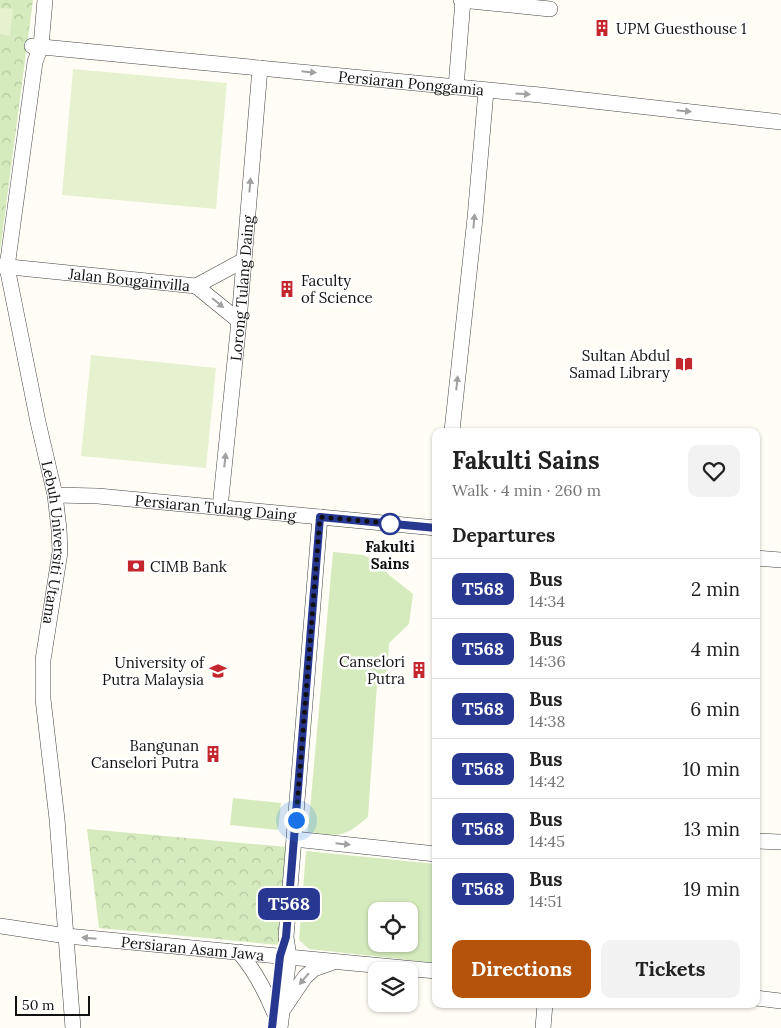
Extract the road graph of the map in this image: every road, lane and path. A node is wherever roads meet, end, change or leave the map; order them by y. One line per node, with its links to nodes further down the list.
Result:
1 (37, 0): 5 (street, Lebuh Universiti Utama)
2 (45, 0): 5 (street, Lebuh Universiti Utama)
3 (463, 0): 4 (street); 7 (street)
4 (550, 9)
5 (36, 46): 6 (street, Persiaran Ponggamia); 11 (street, Lebuh Universiti Utama)
6 (260, 68): 7 (street, Persiaran Ponggamia, one-way to 7); 10 (street, Lorong Tulang Daing, one-way to 6)
7 (456, 87): 8 (street, Persiaran Ponggamia)
8 (486, 91): 9 (street, Persiaran Ponggamia, one-way to 9); 14 (street, one-way to 8)
9 (781, 122)
10 (244, 260): 12 (street, Jalan Bougainvilla); 13 (street, Lorong Tulang Daing)
11 (4, 266): 12 (street, Jalan Bougainvilla); 15 (street, Lebuh Universiti Utama)
12 (196, 286): 13 (street, one-way to 13)
13 (239, 321): 16 (street, Lorong Tulang Daing, one-way to 13)
14 (452, 428)
15 (55, 495): 16 (street, Persiaran Tulang Daing); 26 (street, Lebuh Universiti Utama)
16 (220, 508): 17 (street, Persiaran Tulang Daing)
17 (320, 517): 18 (street, Persiaran Tulang Daing); 21 (street)
18 (432, 528)
19 (760, 558): 20 (street)
20 (781, 560)
21 (294, 838): 24 (street, one-way to 24); 27 (street)
22 (760, 841): 23 (street)
23 (781, 842)
24 (432, 854)
25 (0, 926): 26 (street, Persiaran Asam Jawa)
26 (67, 936): 28 (street, Persiaran Asam Jawa, one-way to 26); 35 (street, Lebuh Universiti Utama)
27 (284, 950): 28 (street, Persiaran Asam Jawa); 29 (street, Persiaran Asam Jawa); 34 (street)
28 (239, 952): 34 (street)
29 (337, 961): 30 (street, Persiaran Asam Jawa); 34 (street, one-way to 34)
30 (432, 971)
31 (760, 998): 32 (street)
32 (781, 1001)
33 (545, 1008): 38 (street)
34 (278, 1011): 36 (street); 37 (street)
35 (73, 1028)
36 (272, 1028)
37 (280, 1028)
38 (543, 1028)

